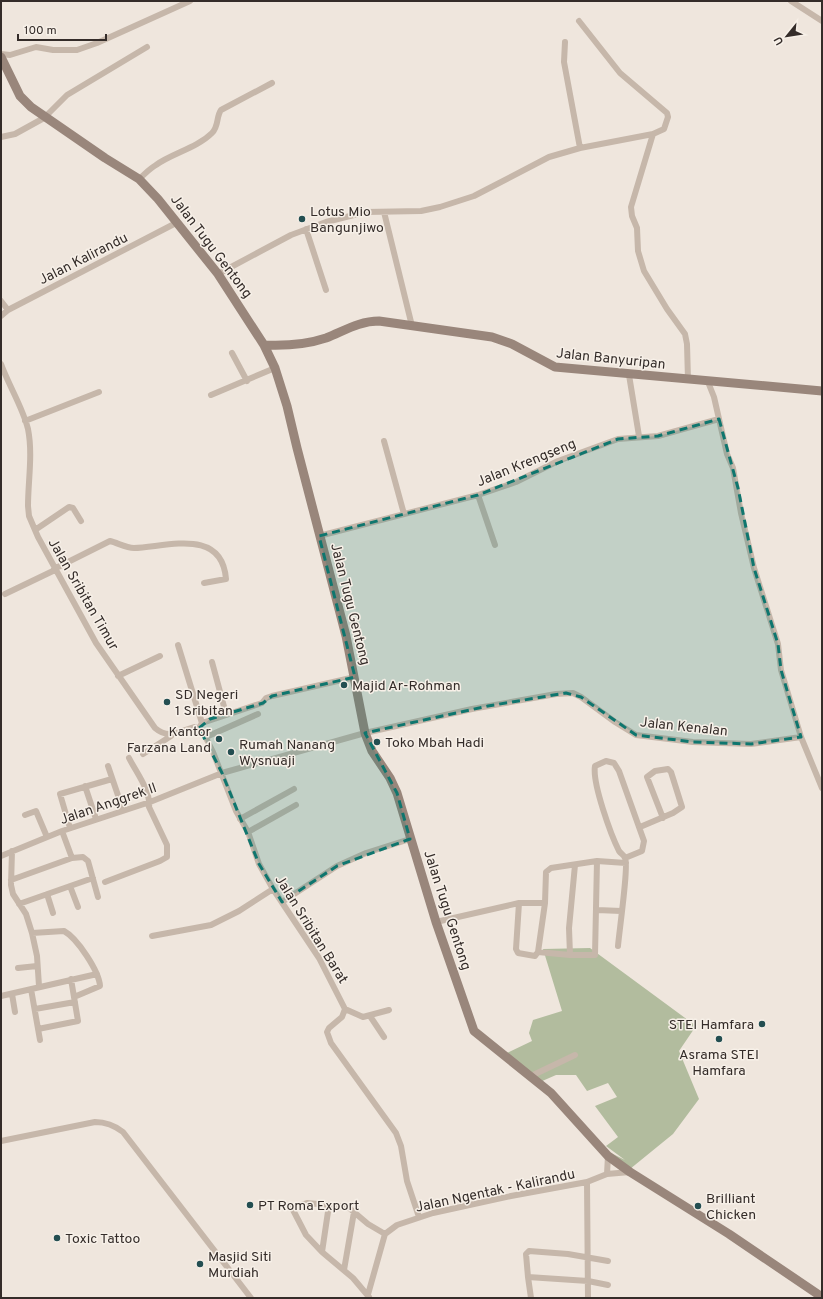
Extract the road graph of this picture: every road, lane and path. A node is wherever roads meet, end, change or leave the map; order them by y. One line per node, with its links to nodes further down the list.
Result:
1 (190, 1): 7 (street)
2 (791, 1): 4 (street)
3 (579, 21): 10 (street)
4 (822, 21)
5 (565, 42): 12 (street)
6 (147, 47): 9 (street)
7 (1, 55): 9 (main road, Jalan Tugu Gentong)
8 (272, 83): 13 (street)
9 (44, 118): 11 (street); 13 (main road, Jalan Tugu Gentong)
10 (653, 134): 12 (street); 28 (street)
11 (1, 137)
12 (580, 148): 14 (street)
13 (140, 179): 15 (main road, Jalan Tugu Gentong)
14 (384, 212): 16 (street); 22 (street)
15 (176, 222): 17 (main road, Jalan Tugu Gentong); 20 (street, Jalan Kalirandu)
16 (306, 229): 17 (street); 18 (street)
17 (218, 274): 23 (main road, Jalan Tugu Gentong)
18 (326, 290)
19 (1, 301): 20 (street)
20 (8, 310): 21 (street, Jalan Kalirandu)
21 (1, 316)
22 (412, 326): 23 (main road, Jalan Banyuripan); 27 (main road, Jalan Banyuripan)
23 (264, 345): 26 (main road, Jalan Tugu Gentong)
24 (232, 354): 29 (street)
25 (1, 364): 35 (street, Jalan Sribitan Timur)
26 (275, 368): 29 (street); 42 (main road, Jalan Tugu Gentong)
27 (629, 375): 28 (main road, Jalan Banyuripan); 36 (street)
28 (688, 380): 30 (main road, Jalan Banyuripan)
29 (247, 381): 33 (street)
30 (708, 382): 32 (main road, Jalan Banyuripan); 34 (street)
31 (99, 392): 35 (street)
32 (822, 392)
33 (211, 395)
34 (719, 419): 36 (street, Jalan Krengseng); 60 (street)
35 (25, 421): 41 (street, Jalan Sribitan Timur)
36 (639, 436): 38 (street, Jalan Krengseng)
37 (384, 441): 39 (street)
38 (478, 495): 39 (street, Jalan Krengseng); 43 (street)
39 (404, 514): 42 (street, Jalan Krengseng)
40 (81, 521): 41 (street)
41 (35, 530): 44 (street, Jalan Sribitan Timur)
42 (319, 536): 51 (main road, Jalan Tugu Gentong)
43 (495, 545)
44 (55, 570): 45 (street); 46 (street); 50 (street, Jalan Sribitan Timur)
45 (204, 583)
46 (5, 594)
47 (178, 645): 56 (street)
48 (160, 656): 50 (street)
49 (212, 662): 53 (street)
50 (118, 676): 58 (street, Jalan Sribitan Timur)
51 (355, 677): 52 (street); 57 (main road, Jalan Tugu Gentong)
52 (240, 709): 53 (street); 55 (street)
53 (226, 714): 56 (street)
54 (258, 714): 55 (street)
55 (244, 720): 59 (street)
56 (200, 725): 58 (street); 59 (street)
57 (365, 733): 60 (street, Jalan Kenalan); 64 (street, Jalan Kenalan); 81 (main road, Jalan Tugu Gentong)
58 (171, 736): 61 (street)
59 (206, 737): 64 (street)
60 (801, 737): 67 (street)
61 (143, 754)
62 (129, 758): 69 (street)
63 (108, 766): 65 (street)
64 (222, 773): 69 (street, Jalan Anggrek II); 75 (street, Jalan Sribitan Barat)
65 (112, 779): 66 (street); 71 (street)
66 (85, 786): 74 (street); 77 (street)
67 (822, 788)
68 (294, 789): 75 (street)
69 (150, 802): 71 (street, Jalan Anggrek II); 90 (street)
70 (296, 805): 79 (street)
71 (123, 810): 74 (street, Jalan Anggrek II)
72 (25, 815): 80 (street)
73 (663, 818): 73 (street); 76 (street)
74 (96, 819): 77 (street, Jalan Anggrek II)
75 (240, 819): 79 (street, Jalan Sribitan Barat)
76 (640, 827): 85 (street); 85 (street)
77 (70, 828): 78 (street, Jalan Anggrek II)
78 (62, 831): 80 (street, Jalan Anggrek II); 84 (street)
79 (248, 832): 92 (street, Jalan Sribitan Barat)
80 (47, 837): 82 (street, Jalan Anggrek II)
81 (410, 839): 95 (street); 103 (main road, Jalan Tugu Gentong)
82 (12, 851): 83 (street, Jalan Anggrek II); 89 (street)
83 (1, 856)
84 (72, 858): 88 (street); 89 (street)
85 (626, 860): 86 (street); 101 (street)
86 (597, 861): 87 (street); 100 (street)
87 (575, 865): 97 (street); 108 (street)
88 (93, 878): 91 (street); 94 (street)
89 (11, 880): 98 (street)
90 (105, 882)
91 (70, 886): 93 (street); 99 (street)
92 (273, 889): 95 (street, Jalan Sribitan Barat); 105 (street)
93 (47, 894): 98 (street); 102 (street)
94 (98, 896)
95 (282, 902): 119 (street, Jalan Sribitan Barat)
96 (519, 903): 97 (street); 103 (street); 107 (street)
97 (545, 903): 107 (street)
98 (19, 904): 104 (street)
99 (78, 907)
100 (596, 910): 101 (street); 108 (street)
101 (621, 911): 106 (street)
102 (53, 913)
103 (436, 922): 127 (main road, Jalan Tugu Gentong)
104 (32, 933): 109 (street); 111 (street)
105 (152, 936)
106 (618, 946)
107 (538, 952): 108 (street)
108 (570, 955)
109 (37, 966): 110 (street); 113 (street)
110 (18, 968)
111 (97, 974): 112 (street); 117 (street)
112 (71, 979): 113 (street); 117 (street)
113 (40, 986): 114 (street)
114 (31, 989): 115 (street); 118 (street)
115 (12, 994): 116 (street); 121 (street)
116 (1, 996)
117 (75, 1000): 118 (street); 123 (street)
118 (35, 1009): 123 (street)
119 (346, 1009): 122 (street); 135 (street)
120 (389, 1010): 122 (street)
121 (15, 1012)
122 (370, 1016): 124 (street)
123 (38, 1029): 125 (street)
124 (384, 1037)
125 (40, 1040)
126 (575, 1055): 127 (street)
127 (530, 1076): 129 (main road, Jalan Tugu Gentong)
128 (1, 1141): 146 (street)
129 (608, 1156): 130 (main road, Jalan Tugu Gentong); 131 (street)
130 (630, 1172): 131 (street, Jalan Ngentak - Kalirandu); 145 (main road, Jalan Tugu Gentong)
131 (607, 1174): 132 (street, Jalan Ngentak - Kalirandu)
132 (587, 1182): 135 (street, Jalan Ngentak - Kalirandu); 138 (street)
133 (329, 1205): 134 (street); 137 (street); 137 (street)
134 (354, 1212): 136 (street); 140 (street)
135 (419, 1217): 136 (street, Jalan Ngentak - Kalirandu)
136 (385, 1234): 144 (street)
137 (322, 1252): 140 (street)
138 (587, 1258): 139 (street); 141 (street); 142 (street)
139 (608, 1261)
140 (344, 1270): 144 (street)
141 (528, 1277): 142 (street); 147 (street)
142 (588, 1281): 143 (street); 148 (street)
143 (608, 1285)
144 (368, 1297)
145 (822, 1297)
146 (251, 1298)
147 (532, 1298)
148 (588, 1298)

